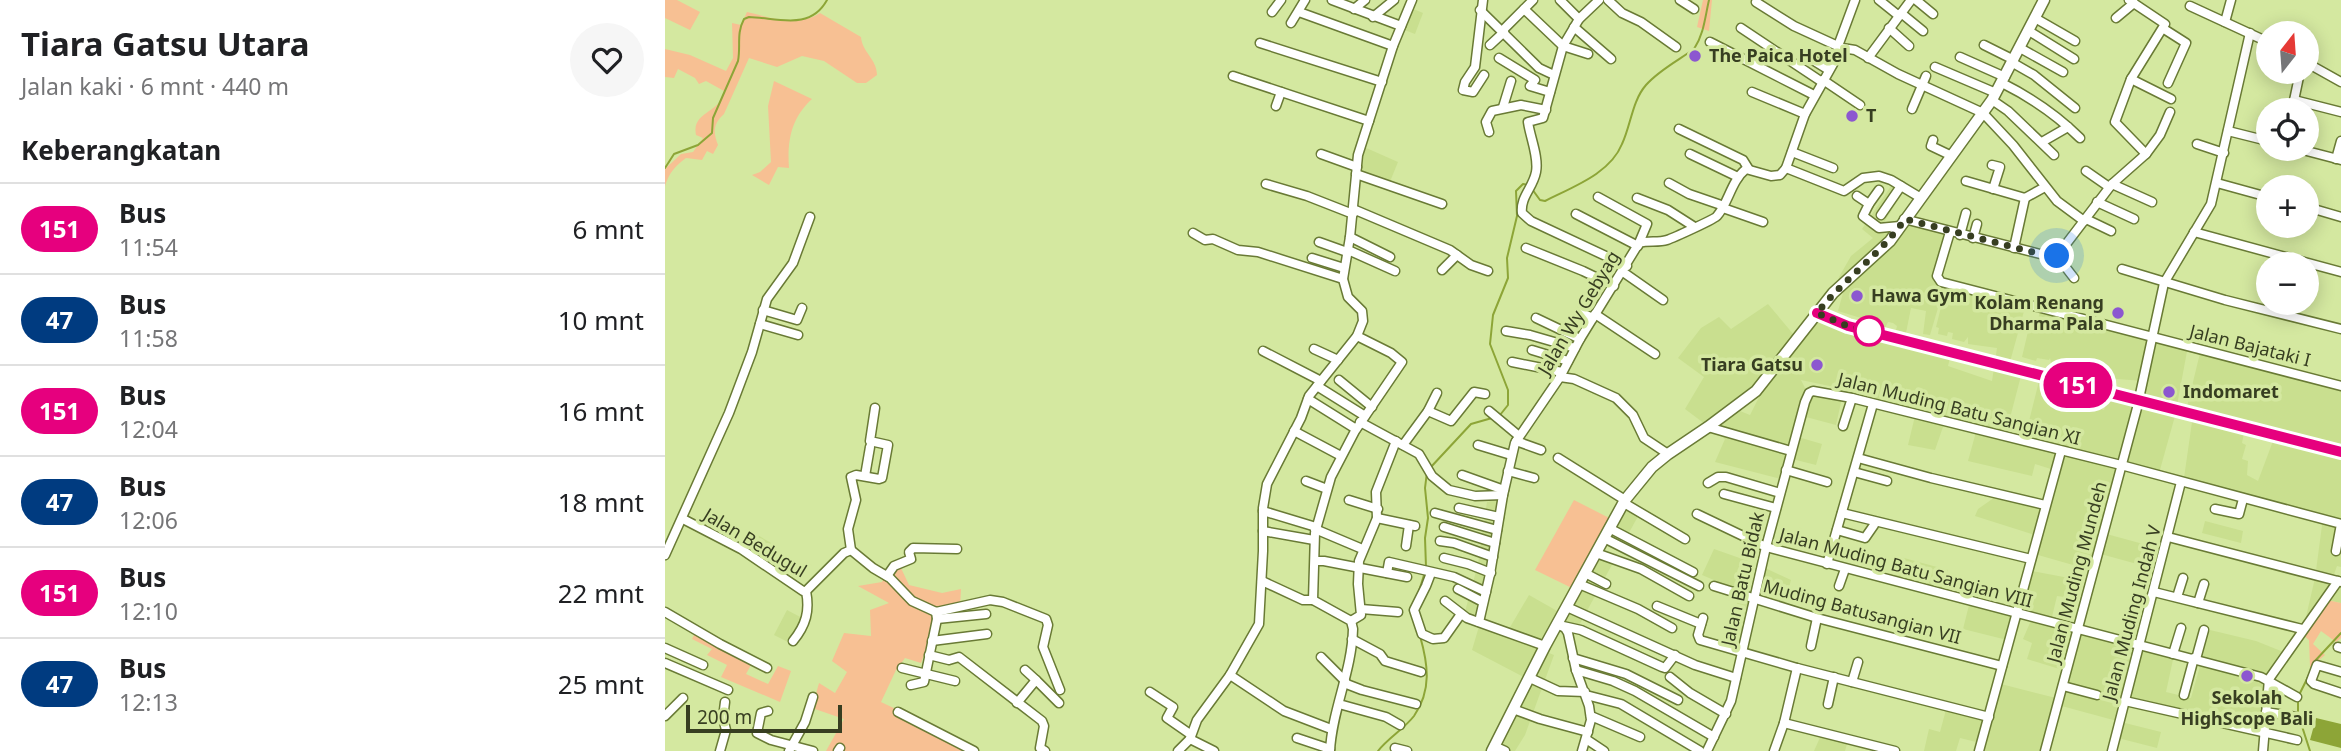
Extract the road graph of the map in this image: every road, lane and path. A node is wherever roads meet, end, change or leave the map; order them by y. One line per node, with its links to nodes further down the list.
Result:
1 (1281, 0): 25 (street)
2 (1305, 0): 26 (street)
3 (1334, 0): 21 (street)
4 (1365, 0): 21 (street)
5 (1394, 0): 29 (street)
6 (1412, 0): 35 (street)
7 (1483, 0): 24 (street)
8 (1533, 0): 22 (street)
9 (1560, 0): 32 (street)
10 (1599, 0): 32 (street)
11 (1680, 0): 23 (street)
12 (1855, 0): 54 (street)
13 (1879, 0): 28 (street)
14 (2044, 0): 30 (main road)
15 (2231, 0): 33 (street)
16 (1613, 1): 53 (street)
17 (1909, 1): 27 (street); 28 (street)
18 (2131, 1): 31 (street); 39 (street)
19 (1756, 2): 54 (street)
20 (2190, 6): 33 (street)
21 (1354, 9): 29 (street)
22 (1524, 9): 42 (street); 51 (street)
23 (1694, 9)
24 (1481, 10): 42 (street); 68 (street)
25 (1272, 12)
26 (1299, 12): 34 (street); 49 (street)
27 (1933, 14)
28 (1900, 15): 38 (street); 40 (street)
29 (1373, 17): 35 (street)
30 (2035, 18): 41 (main road); 45 (street)
31 (2116, 18)
32 (1580, 19): 36 (street)
33 (2225, 22): 43 (street)
34 (1291, 23)
35 (1401, 26): 49 (street)
36 (1574, 27): 51 (street); 61 (street)
37 (1741, 28): 74 (street)
38 (1889, 28): 52 (street); 60 (street)
39 (2164, 29): 72 (street); 77 (street)
40 (1923, 31)
41 (2029, 31): 55 (main road); 62 (street)
42 (1503, 32): 50 (street); 69 (street)
43 (2250, 33): 44 (street); 99 (street, Jalan Muding Mundeh)
44 (2256, 36)
45 (2075, 41)
46 (1710, 42): 83 (street)
47 (1260, 43): 75 (street)
48 (1984, 45): 63 (street)
49 (1393, 46): 75 (street)
50 (1490, 46)
51 (1563, 46): 56 (street); 69 (street)
52 (1909, 46)
53 (1676, 47)
54 (1840, 47): 60 (street); 65 (street)
55 (2020, 48): 63 (main road); 67 (street)
56 (1588, 54)
57 (1808, 57): 65 (street)
58 (1959, 57): 79 (street)
59 (1499, 58): 81 (street)
60 (1868, 58): 78 (street)
61 (1611, 59)
62 (2074, 59)
63 (2013, 62): 79 (main road); 89 (street)
64 (1935, 67): 79 (street)
65 (1829, 70): 74 (street)
66 (2319, 70): 76 (street)
67 (2063, 72)
68 (1485, 75)
69 (1555, 75): 81 (street)
70 (1233, 76): 80 (street)
71 (1926, 76): 78 (street)
72 (2131, 79): 84 (street); 111 (street)
73 (1511, 80): 88 (street)
74 (1823, 81): 83 (street); 86 (street)
75 (1382, 82): 96 (street)
76 (2341, 82)
77 (2168, 83)
78 (1923, 86): 90 (street); 94 (street)
79 (1999, 88): 94 (main road); 97 (street); 105 (street)
80 (1281, 92): 85 (street); 96 (street)
81 (1550, 92): 91 (street)
82 (1752, 92): 95 (street)
83 (1814, 95): 95 (street)
84 (2171, 99)
85 (1276, 106)
86 (1860, 106)
87 (2319, 106): 93 (street)
88 (1503, 107): 91 (street); 100 (street)
89 (2075, 108)
90 (1912, 109)
91 (1546, 110): 173 (street)
92 (2170, 112): 111 (street)
93 (2341, 112)
94 (1983, 113): 114 (main road); 129 (street)
95 (1805, 114): 107 (street)
96 (1370, 121): 120 (street)
97 (2069, 127): 101 (street); 105 (street)
98 (1679, 129): 117 (street)
99 (2228, 131): 102 (street); 108 (street, Jalan Muding Mundeh)
100 (1489, 132)
101 (2080, 138)
102 (2256, 138)
103 (1933, 140): 114 (street)
104 (2341, 141): 115 (street)
105 (2042, 142): 113 (street)
106 (2197, 144): 108 (street)
107 (1792, 152): 118 (street); 119 (street)
108 (2224, 152): 125 (street, Jalan Muding Mundeh)
109 (1691, 153): 122 (street)
110 (1321, 154): 120 (street)
111 (2146, 154): 128 (street)
112 (2319, 154): 115 (street)
113 (2054, 155)
114 (1952, 156): 136 (main road)
115 (2339, 160)
116 (1992, 165): 131 (street)
117 (1748, 168): 118 (street); 122 (street)
118 (1786, 168): 127 (street)
119 (1833, 168)
120 (1356, 171): 141 (street); 143 (street)
121 (2086, 171): 128 (street)
122 (1738, 177): 142 (street)
123 (1966, 181): 131 (street)
124 (1669, 183): 142 (street)
125 (2217, 183): 132 (street); 158 (street, Jalan Muding Mundeh)
126 (1266, 184): 143 (street)
127 (1901, 186): 136 (street); 147 (street)
128 (2110, 186): 138 (street); 139 (street)
129 (2045, 187): 137 (street); 151 (street)
130 (1879, 190): 140 (street)
131 (1993, 190): 137 (street)
132 (2256, 194)
133 (1598, 197): 164 (street)
134 (1857, 197): 140 (street)
135 (1637, 198): 155 (street)
136 (1921, 198): 153 (main road)
137 (2025, 198): 166 (street)
138 (2098, 202): 150 (street); 151 (street)
139 (2152, 202)
140 (1869, 204): 153 (street)
141 (1442, 205)
142 (1723, 207): 152 (street); 155 (street, Jalan Wy Gebyag)
143 (1353, 211): 161 (street); 168 (street)
144 (2319, 211): 149 (street)
145 (1966, 213): 160 (street)
146 (1576, 214): 164 (street)
147 (1881, 215)
148 (810, 216): 185 (street)
149 (2341, 217)
150 (2134, 219)
151 (2085, 220): 156 (street); 169 (street)
152 (1763, 222)
153 (1902, 222): 157 (street); 187 (main road)
154 (1977, 224): 162 (street)
155 (1693, 226): 164 (street, Jalan Wy Gebyag)
156 (2111, 231)
157 (1950, 232): 160 (street); 195 (street, Jalan Bajataki I)
158 (2194, 232): 178 (street); 181 (street, Jalan Muding Mundeh)
159 (1193, 233): 180 (street)
160 (1961, 235): 162 (street)
161 (1350, 237): 167 (street); 170 (street)
162 (1973, 238): 166 (street)
163 (1319, 242): 167 (street)
164 (1639, 244): 173 (street, Jalan Wy Gebyag)
165 (1526, 248): 182 (street)
166 (2014, 248): 169 (street)
167 (1347, 251): 172 (street); 176 (street)
168 (1457, 255): 175 (street); 177 (street)
169 (2057, 256): 179 (street)
170 (1390, 257)
171 (1312, 258): 172 (street)
172 (1344, 268): 180 (street)
173 (1625, 269): 182 (street, Jalan Wy Gebyag); 183 (street)
174 (2122, 269): 181 (street)
175 (1442, 270)
176 (1395, 271)
177 (1488, 271)
178 (2341, 272)
179 (2074, 278)
180 (1343, 279): 194 (street)
181 (2164, 283): 191 (street); 195 (street, Jalan Muding Mundeh)
182 (1614, 286): 188 (street, Jalan Wy Gebyag)
183 (1663, 300)
184 (802, 307): 185 (street)
185 (763, 310): 190 (street)
186 (1579, 312): 188 (street)
187 (1817, 313): 212 (main road); 222 (main road)
188 (1594, 316): 196 (street, Jalan Wy Gebyag); 201 (street)
189 (1536, 318): 196 (street)
190 (760, 324): 193 (street); 266 (street)
191 (2341, 329)
192 (1506, 331): 197 (street)
193 (798, 335)
194 (1357, 336): 202 (street); 214 (street)
195 (2152, 337): 207 (street, Jalan Bajataki I); 212 (street, Jalan Muding Mundeh)
196 (1580, 339): 197 (street, Jalan Wy Gebyag)
197 (1574, 348): 204 (street, Jalan Wy Gebyag)
198 (1314, 349): 202 (street)
199 (1263, 351): 206 (street)
200 (1532, 351): 204 (street)
201 (1655, 354)
202 (1338, 360): 206 (street)
203 (1512, 362): 204 (street)
204 (1564, 369): 224 (street, Jalan Wy Gebyag); 232 (street)
205 (1339, 380): 214 (street)
206 (1319, 384): 211 (street); 220 (street)
207 (2341, 386)
208 (1437, 393): 217 (street)
209 (1485, 394): 218 (street)
210 (1852, 398): 213 (street, Jalan Muding Batu Sangian XI); 221 (street); 229 (street, Jalan Muding Batu Sangian XI)
211 (1308, 399): 220 (street); 223 (street)
212 (2139, 400): 231 (main road); 237 (street, Jalan Muding Mundeh)
213 (1873, 404): 230 (street, Jalan Muding Batu Sangian XI); 236 (street)
214 (1372, 407): 220 (street)
215 (1451, 407): 218 (street)
216 (875, 408): 242 (street)
217 (1428, 411): 218 (street); 225 (street)
218 (1460, 411)
219 (1493, 416): 224 (street)
220 (1360, 423): 225 (street); 234 (street)
221 (1843, 426)
222 (1708, 427): 229 (street); 232 (main road)
223 (1294, 431): 234 (street); 260 (street)
224 (1518, 439): 228 (street); 233 (street, Jalan Wy Gebyag)
225 (1399, 443): 250 (street); 261 (street)
226 (1478, 445): 233 (street)
227 (870, 447): 242 (street)
228 (1541, 450)
229 (1791, 451): 238 (street, Jalan Batu Bidak)
230 (2061, 451): 237 (street, Jalan Muding Batu Sangian XI); 256 (street)
231 (2341, 452)
232 (1668, 454): 255 (main road)
233 (1511, 455): 239 (street, Jalan Wy Gebyag)
234 (1341, 456): 249 (street)
235 (1558, 458): 255 (street)
236 (1858, 458): 240 (street); 256 (street)
237 (2121, 466): 247 (street, Jalan Muding Batu Sangian XI); 338 (street, Jalan Muding Mundeh)
238 (1786, 470): 246 (street); 251 (street, Jalan Batu Bidak)
239 (1508, 471): 243 (street); 250 (street, Jalan Wy Gebyag)
240 (1854, 472): 245 (street); 263 (street)
241 (1462, 475): 250 (street)
242 (865, 476): 285 (street)
243 (1534, 478)
244 (1306, 481): 249 (street)
245 (1887, 481)
246 (1827, 482)
247 (2181, 482): 253 (street, Jalan Muding Batu Sangian XI); 275 (street, Jalan Muding Indah V)
248 (1708, 484): 251 (street)
249 (1327, 489): 270 (street)
250 (1504, 492): 265 (street, Jalan Wy Gebyag)
251 (1780, 493): 258 (street, Jalan Batu Bidak)
252 (1724, 494): 258 (street)
253 (2243, 499): 259 (street); 267 (street, Jalan Muding Batu Sangian XI)
254 (1349, 500): 261 (street)
255 (1625, 501): 271 (main road); 277 (street)
256 (2045, 505): 291 (street)
257 (1459, 508): 265 (street)
258 (1776, 508): 282 (street, Jalan Batu Bidak)
259 (2215, 509)
260 (1263, 511): 270 (street); 274 (street)
261 (1377, 513): 281 (street); 294 (street)
262 (1435, 513): 272 (street)
263 (1842, 513): 273 (street); 291 (street)
264 (1697, 514): 282 (street, Jalan Muding Batu Sangian VIII)
265 (1499, 517): 272 (street, Jalan Wy Gebyag)
266 (683, 519): 288 (street, Jalan Bedugul); 313 (street, Jalan Bedugul)
267 (2341, 524): 286 (street)
268 (1874, 525): 273 (street)
269 (1444, 527): 280 (street)
270 (1315, 528): 278 (street); 283 (street)
271 (1609, 528): 276 (main road); 297 (street)
272 (1497, 530): 280 (street, Jalan Wy Gebyag)
273 (1837, 530): 293 (street)
274 (1262, 531): 278 (street); 304 (street)
275 (2168, 537): 305 (street); 315 (street, Jalan Muding Indah V)
276 (1604, 538): 287 (main road); 309 (street)
277 (1685, 539)
278 (1314, 540): 292 (street)
279 (1440, 541): 289 (street)
280 (1495, 543): 289 (street, Jalan Wy Gebyag)
281 (1406, 546)
282 (1766, 547): 293 (street, Jalan Muding Batu Sangian VIII); 318 (street, Jalan Batu Bidak)
283 (1360, 548)
284 (957, 549): 301 (street)
285 (851, 550): 301 (street); 313 (street, Jalan Bedugul)
286 (2336, 551)
287 (1596, 553): 300 (main road); 316 (street)
288 (665, 555)
289 (1493, 557): 299 (street, Jalan Wy Gebyag)
290 (1444, 558): 299 (street)
291 (2031, 559): 328 (street)
292 (1315, 562): 294 (street); 319 (street)
293 (1827, 564): 295 (street, Jalan Muding Batu Sangian VIII)
294 (1358, 569): 298 (street); 325 (street)
295 (1845, 569): 311 (street); 328 (street, Jalan Muding Batu Sangian VIII)
296 (1426, 571): 298 (street); 314 (street); 330 (street)
297 (1693, 572)
298 (1387, 573): 302 (street)
299 (1491, 573): 314 (street, Jalan Wy Gebyag)
300 (1585, 573): 306 (main road); 307 (street)
301 (887, 576): 331 (street)
302 (1407, 577)
303 (2183, 578): 317 (street)
304 (1262, 581): 319 (street); 368 (street)
305 (2339, 582): 339 (street)
306 (1579, 584): 324 (main road); 336 (street)
307 (1606, 584)
308 (2204, 584): 322 (street)
309 (1699, 586)
310 (1713, 586): 318 (street, Muding Batusangian VII)
311 (1839, 586)
312 (1458, 589): 321 (street)
313 (806, 591): 343 (street)
314 (1486, 592): 321 (street, Jalan Wy Gebyag)
315 (2154, 592): 317 (street); 345 (street, Jalan Muding Indah V)
316 (1689, 596)
317 (2177, 597): 322 (street)
318 (1754, 599): 332 (street, Muding Batusangian VII); 349 (street, Jalan Batu Bidak)
319 (1313, 600): 333 (street)
320 (1445, 601): 330 (street)
321 (1483, 602): 334 (street, Jalan Wy Gebyag)
322 (2198, 603): 339 (street)
323 (1657, 606): 349 (street)
324 (1567, 607): 335 (main road); 352 (street)
325 (1361, 609): 327 (street); 333 (street)
326 (665, 612): 360 (street)
327 (1398, 612)
328 (2016, 613): 338 (street, Jalan Muding Batu Sangian VIII); 359 (street)
329 (986, 614): 331 (street)
330 (1461, 614): 334 (street)
331 (937, 616): 344 (street); 381 (street)
332 (1817, 618): 347 (street); 359 (street, Muding Batusangian VII)
333 (1351, 621): 342 (street)
334 (1479, 622): 346 (street)
335 (1559, 625): 346 (main road); 352 (street); 354 (street)
336 (1672, 628)
337 (2182, 628): 350 (street)
338 (2078, 629): 345 (street, Jalan Muding Batu Sangian VIII); 379 (street, Jalan Muding Mundeh)
339 (2302, 629): 373 (street)
340 (2204, 630): 355 (street)
341 (987, 634): 344 (street)
342 (1352, 639): 365 (street); 376 (street)
343 (793, 641)
344 (932, 641): 351 (street)
345 (2139, 645): 350 (street, Jalan Muding Batu Sangian VIII); 391 (street, Jalan Muding Indah V)
346 (1545, 646): 371 (main road)
347 (1811, 646)
348 (665, 648): 358 (street)
349 (1743, 652): 362 (street); 372 (street, Jalan Batu Bidak)
350 (2173, 654): 355 (street, Jalan Muding Batu Sangian VIII)
351 (929, 655): 367 (street); 394 (street)
352 (1675, 656): 372 (street)
353 (1321, 657): 376 (street)
354 (1573, 658): 364 (street); 390 (street)
355 (2195, 659): 373 (street, Jalan Muding Batu Sangian VIII); 386 (street)
356 (1858, 662): 377 (street)
357 (665, 663): 380 (street)
358 (703, 665)
359 (2002, 666): 405 (street)
360 (768, 668)
361 (902, 668): 367 (street)
362 (1797, 668): 370 (street); 407 (street)
363 (1025, 670): 374 (street)
364 (1576, 670): 384 (street); 414 (street)
365 (1421, 672)
366 (2341, 672): 383 (street)
367 (926, 673): 375 (street); 378 (street)
368 (1230, 675): 409 (street); 412 (street)
369 (1670, 677): 402 (street)
370 (1835, 677): 377 (street); 397 (street)
371 (1530, 678): 384 (street); 398 (main road)
372 (1736, 678): 402 (street, Jalan Batu Bidak)
373 (2269, 679): 388 (street, Jalan Muding Batu Sangian VIII); 401 (street)
374 (1036, 680): 393 (street); 394 (street)
375 (955, 681)
376 (1344, 682): 395 (street); 396 (street)
377 (1852, 682): 405 (street)
378 (911, 685)
379 (2063, 687): 385 (street); 436 (street, Jalan Muding Mundeh)
380 (728, 690)
381 (1061, 690)
382 (1150, 692): 412 (street)
383 (2341, 693)
384 (1585, 694): 404 (street); 431 (street)
385 (2097, 695)
386 (2184, 695)
387 (813, 697): 417 (street)
388 (2297, 697)
389 (683, 698): 403 (street)
390 (1678, 700)
391 (2125, 701): 410 (street); 437 (street, Jalan Muding Indah V)
392 (725, 702): 421 (street)
393 (1059, 703)
394 (1017, 704): 424 (street)
395 (1339, 704): 408 (street); 409 (street)
396 (1416, 704)
397 (1828, 704)
398 (1513, 709): 411 (street); 419 (main road)
399 (768, 711): 417 (street)
400 (898, 712): 423 (street)
401 (2266, 712): 406 (street); 410 (street)
402 (1726, 714): 414 (street, Jalan Batu Bidak)
403 (665, 716)
404 (1591, 716): 411 (street); 413 (street)
405 (1989, 717): 435 (street)
406 (2296, 717)
407 (1784, 723): 433 (street); 434 (street)
408 (1400, 725)
409 (1331, 729): 420 (street)
410 (2265, 734): 416 (street); 438 (street)
411 (1587, 735): 429 (street); 430 (street)
412 (1190, 736): 425 (street); 426 (street)
413 (1640, 737)
414 (1714, 737): 432 (street, Jalan Batu Bidak)
415 (1297, 738): 420 (street)
416 (2297, 740)
417 (790, 748): 422 (street)
418 (1395, 748): 427 (street)
419 (1493, 748): 428 (street)
420 (1330, 750)
421 (720, 751)
422 (813, 751)
423 (974, 751)
424 (1045, 751)
425 (1178, 751)
426 (1213, 751)
427 (1407, 751)
428 (1505, 751)
429 (1582, 751)
430 (1604, 751)
431 (1700, 751)
432 (1707, 751)
433 (1774, 751)
434 (1895, 751)
435 (1979, 751)
436 (2045, 751)
437 (2112, 751)
438 (2263, 751)

